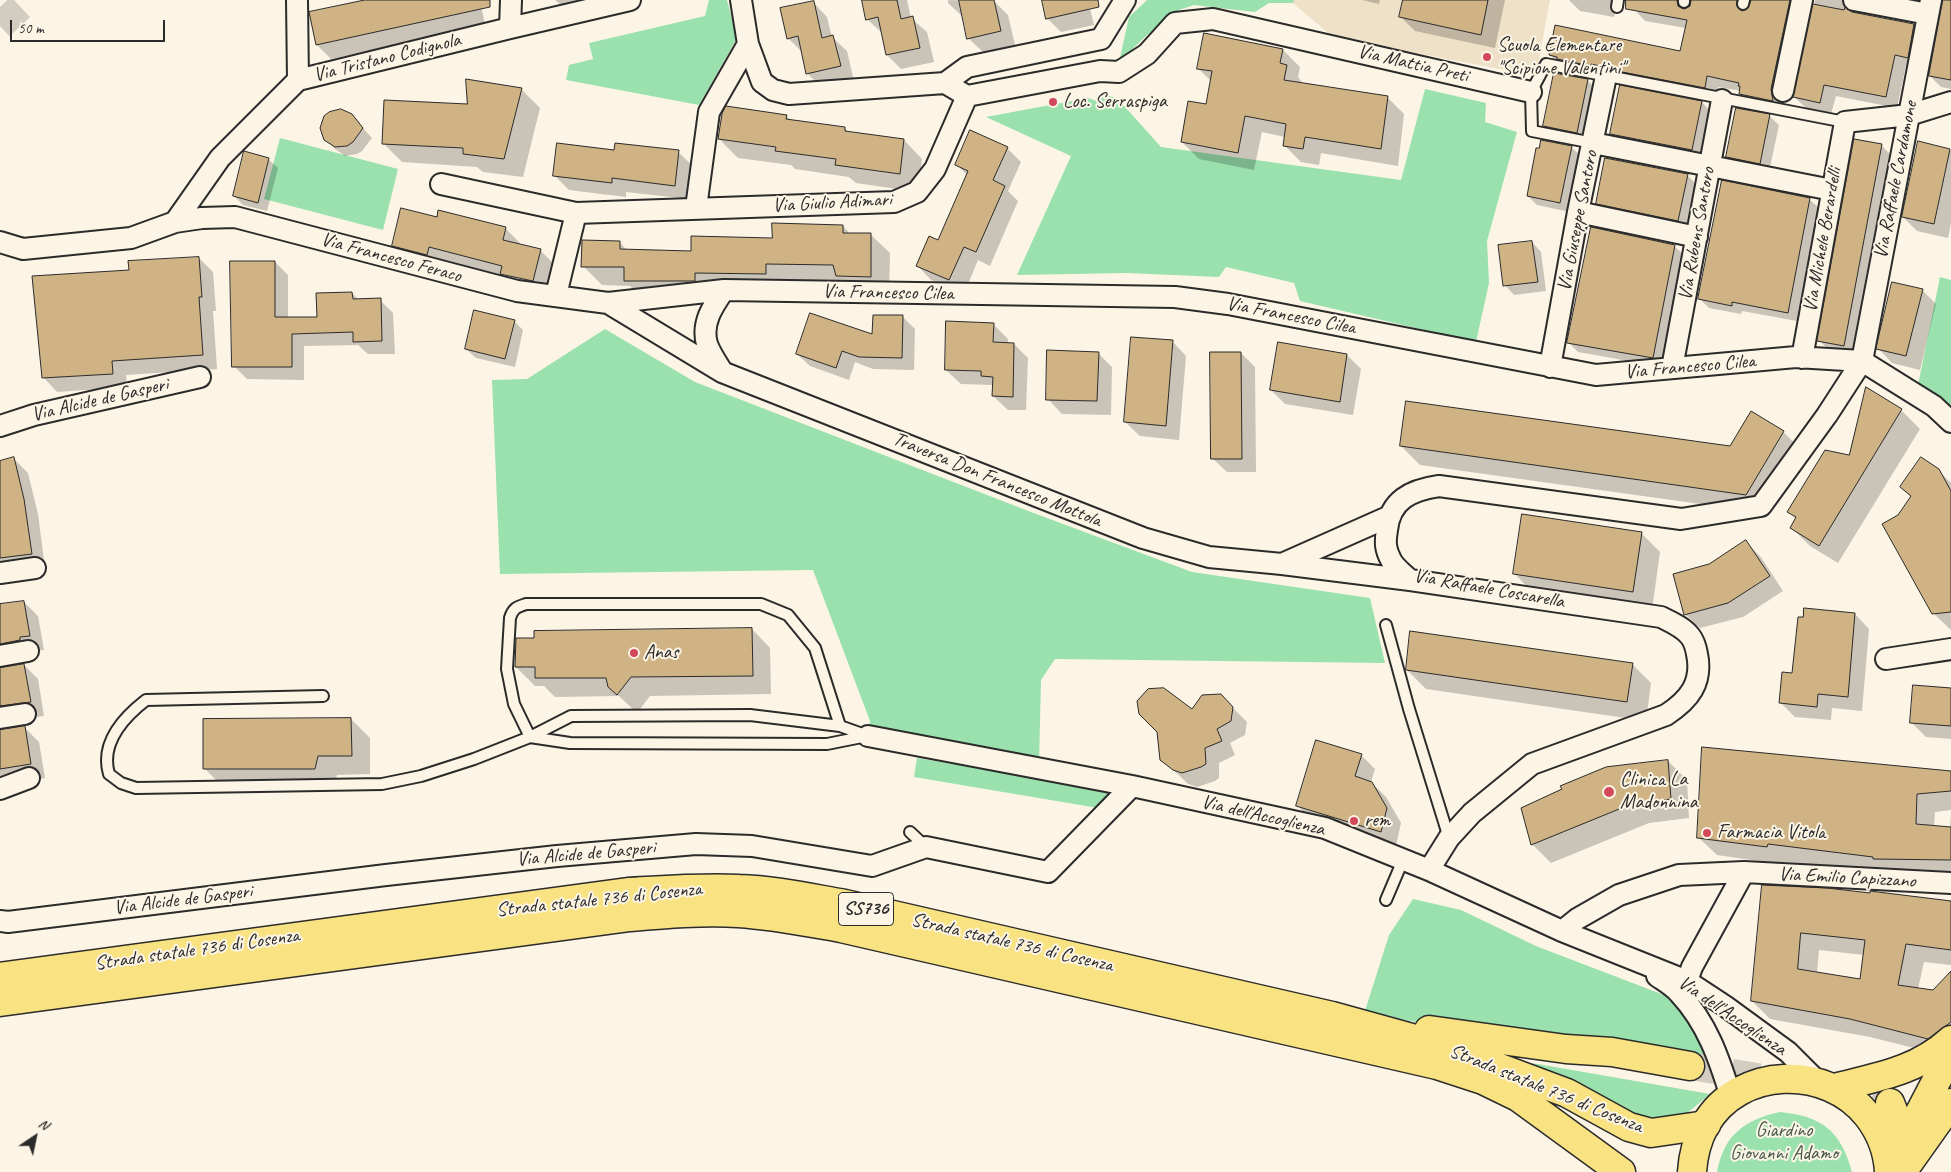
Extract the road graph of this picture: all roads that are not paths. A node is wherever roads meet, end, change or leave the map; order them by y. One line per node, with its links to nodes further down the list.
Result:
1 (297, 0): 14 (street)
2 (511, 0): 9 (street)
3 (630, 0): 9 (street, Via Tristano Codignola)
4 (741, 0): 11 (street)
5 (1125, 0): 10 (street)
6 (1802, 0): 16 (street)
7 (1854, 0): 8 (street)
8 (1929, 7): 21 (street, Via Raffaele Cardamone)
9 (510, 28): 14 (street, Via Tristano Codignola)
10 (1101, 39): 12 (street); 15 (street)
11 (748, 44): 15 (street); 27 (street)
12 (1100, 71): 17 (street, Via Mattia Preti); 18 (street, Via Mattia Preti)
13 (1606, 76): 17 (lane); 19 (lane); 23 (street, Via Giuseppe Santoro)
14 (298, 80): 30 (street, Via Tristano Codignola)
15 (945, 84): 18 (street)
16 (1783, 91)
17 (1530, 92): 23 (lane)
18 (967, 96): 27 (street, Via Giulio Adimari)
19 (1722, 100): 22 (lane); 24 (street, Via Rubens Santoro)
20 (1951, 102): 21 (street)
21 (1909, 115): 22 (street); 37 (street, Via Raffaele Cardamone)
22 (1845, 122): 26 (street, Via Michele Berardelli)
23 (1594, 143): 24 (street); 28 (street, Via Giuseppe Santoro)
24 (1710, 165): 26 (street); 31 (street, Via Rubens Santoro)
25 (441, 184): 29 (street, Via Giulio Adimari)
26 (1832, 190): 36 (street, Via Michele Berardelli)
27 (696, 208): 29 (street, Via Giulio Adimari)
28 (1578, 212): 31 (street); 38 (street, Via Giuseppe Santoro)
29 (576, 213): 34 (street)
30 (175, 222): 32 (street, Via Francesco Feraco); 34 (street, Via Francesco Feraco)
31 (1697, 237): 39 (street, Via Rubens Santoro)
32 (0, 242)
33 (724, 290): 35 (street, Via Francesco Cilea); 38 (street, Via Francesco Cilea); 40 (street)
34 (556, 295): 35 (street, Via Francesco Feraco)
35 (608, 303): 40 (street, Traversa Don Francesco Mottola)
36 (1802, 358): 37 (street, Via Francesco Cilea); 39 (street, Via Francesco Cilea)
37 (1862, 361): 42 (street, Via Francesco Cilea); 44 (street)
38 (1550, 367): 39 (street, Via Francesco Cilea)
39 (1672, 368)
40 (722, 372): 45 (street, Traversa Don Francesco Mottola)
41 (200, 377): 43 (street, Via Alcide de Gasperi)
42 (1951, 422)
43 (0, 426)
44 (1388, 517): 45 (street); 48 (street, Via Raffaele Coscarella)
45 (1282, 564): 48 (street, Traversa Don Francesco Mottola)
46 (35, 568): 47 (street)
47 (0, 573)
48 (1410, 580): 64 (street, Via Raffaele Coscarella)
49 (1386, 626): 64 (lane)
50 (1951, 650): 53 (street)
51 (28, 651): 52 (street)
52 (0, 656)
53 (1886, 658)
54 (324, 696): 59 (lane)
55 (25, 714): 56 (street)
56 (0, 718)
57 (840, 726): 58 (lane); 59 (lane); 59 (lane)
58 (868, 736): 59 (lane); 61 (street, Via dell'Accoglienza)
59 (530, 737)
60 (29, 778): 62 (street)
61 (1132, 786): 65 (street); 66 (street, Via dell'Accoglienza)
62 (0, 789)
63 (910, 832): 65 (lane)
64 (1449, 838): 67 (street, Via Raffaele Coscarella)
65 (926, 847): 71 (street, Via Alcide de Gasperi)
66 (1404, 860): 67 (street, Via dell'Accoglienza); 70 (lane)
67 (1428, 870): 72 (street, Via dell'Accoglienza)
68 (1744, 872): 69 (street, Via Emilio Capizzano); 72 (street, Via Emilio Capizzano); 75 (street)
69 (1951, 883)
70 (1386, 900)
71 (0, 921)
72 (1562, 931): 73 (street, Via dell'Accoglienza)
73 (1637, 962): 75 (street, Via dell'Accoglienza); 82 (street, Via dell'Accoglienza)
74 (0, 978): 77 (main road, Strada statale 736 di Cosenza / SS736)
75 (1687, 981): 81 (street, Via dell'Accoglienza)
76 (0, 1002): 86 (main road, Strada statale 736 di Cosenza / SS736)
77 (1332, 1016): 80 (main road); 85 (main road, Strada statale 736 di Cosenza / SS736)
78 (1951, 1040): 81 (main road)
79 (1951, 1062): 83 (main road)
80 (1690, 1066)
81 (1826, 1085): 82 (main road); 88 (main road)
82 (1731, 1097): 85 (main road)
83 (1890, 1103)
84 (1951, 1103): 89 (main road)
85 (1706, 1125): 87 (main road)
86 (1621, 1172)
87 (1692, 1172)
88 (1889, 1172)
89 (1902, 1172)

